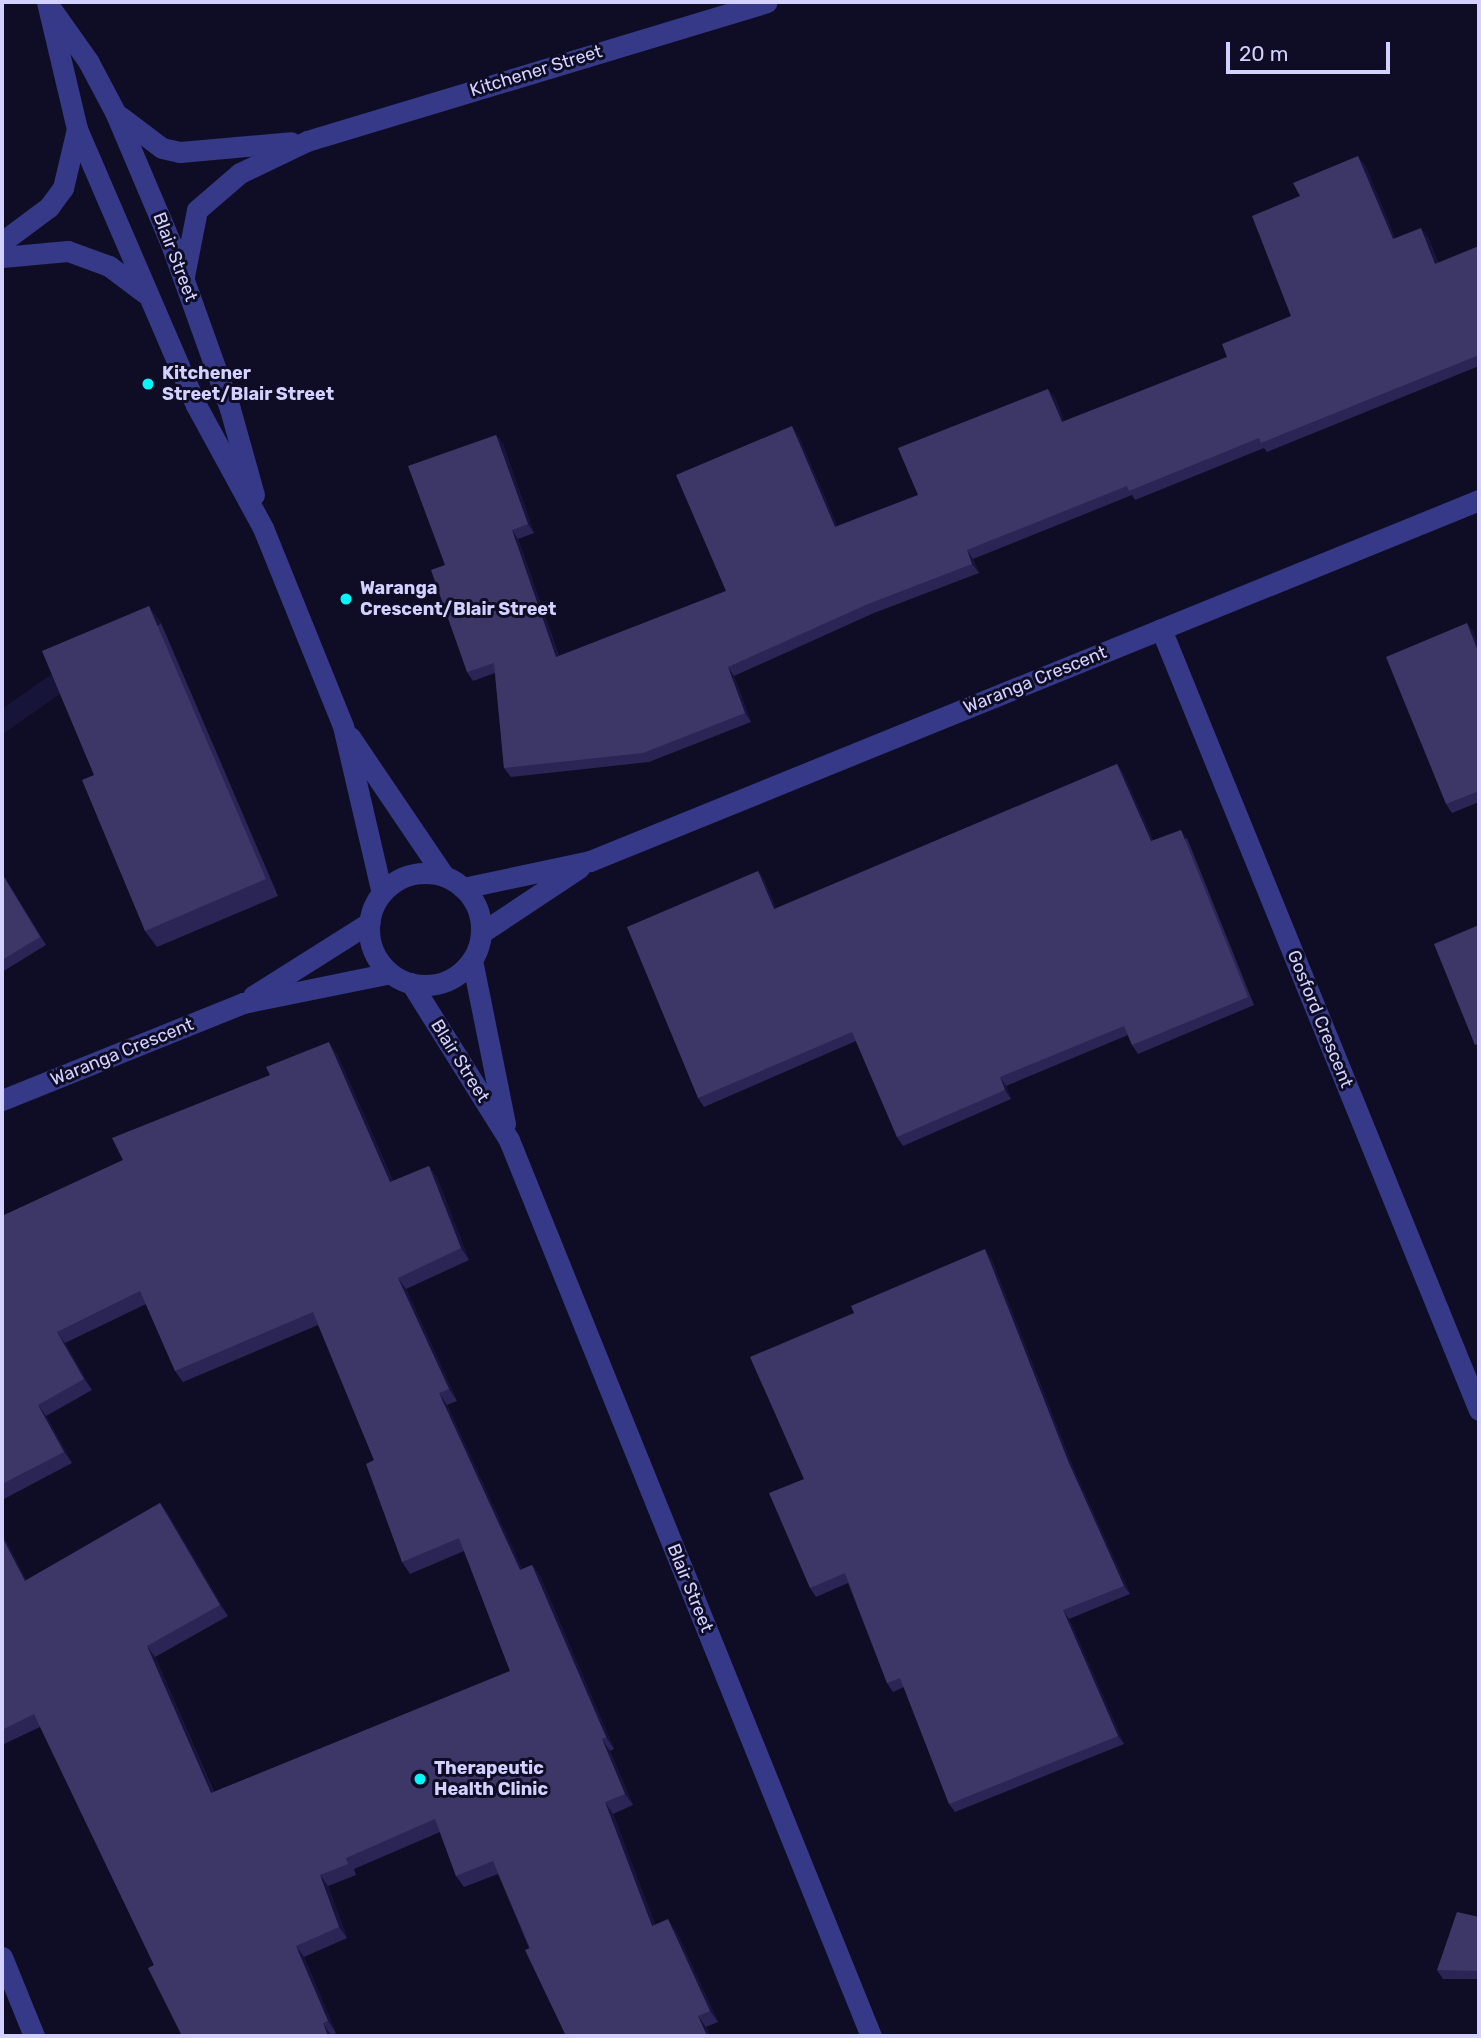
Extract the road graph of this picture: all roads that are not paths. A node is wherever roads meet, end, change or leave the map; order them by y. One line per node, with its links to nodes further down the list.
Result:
1 (47, 2): 3 (street, Blair Street); 4 (street, Blair Street)
2 (766, 2): 5 (street, Kitchener Street)
3 (116, 112): 5 (street); 8 (street, Blair Street)
4 (77, 129): 6 (street); 9 (street, Blair Street)
5 (307, 141): 8 (street)
6 (2, 242)
7 (2, 257): 9 (street)
8 (184, 276): 11 (street, Blair Street)
9 (147, 294): 11 (street, Blair Street)
10 (1479, 500): 12 (street, Waranga Crescent)
11 (263, 528): 13 (street, Blair Street)
12 (1161, 629): 14 (street, Waranga Crescent); 26 (street, Gosford Crescent)
13 (342, 726): 15 (street, Blair Street); 17 (street, Blair Street)
14 (590, 861): 16 (street, Waranga Crescent); 19 (street, Waranga Crescent)
15 (444, 876): 16 (street); 17 (street)
16 (463, 888): 19 (street)
17 (382, 893): 18 (street)
18 (370, 922): 21 (street); 23 (street, Waranga Crescent)
19 (481, 933): 20 (street)
20 (472, 960): 22 (street); 25 (street, Blair Street)
21 (390, 972): 22 (street); 23 (street, Waranga Crescent)
22 (411, 983): 25 (street, Blair Street)
23 (243, 1003): 24 (street, Waranga Crescent)
24 (2, 1100)
25 (509, 1140): 29 (street, Blair Street)
26 (1479, 1410)
27 (2, 1957): 28 (street)
28 (34, 2036)
29 (871, 2036)

